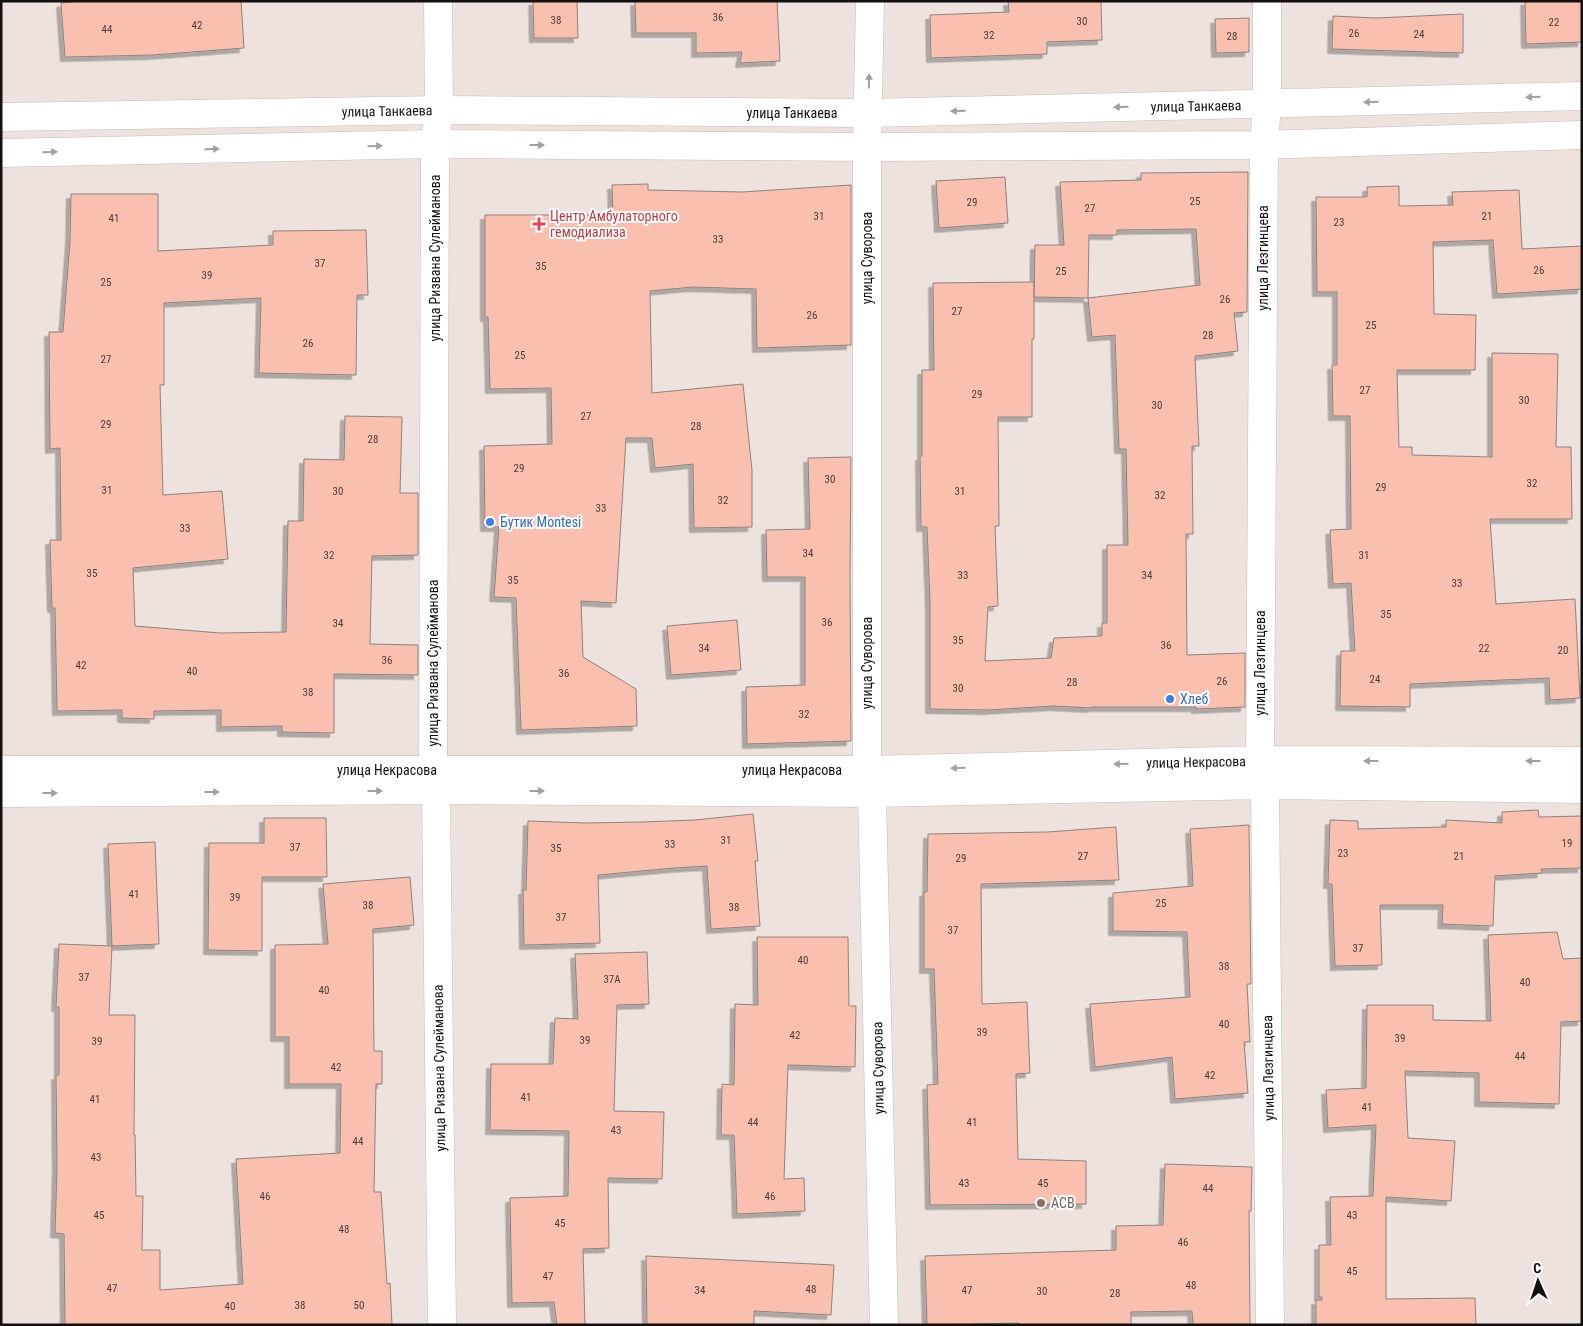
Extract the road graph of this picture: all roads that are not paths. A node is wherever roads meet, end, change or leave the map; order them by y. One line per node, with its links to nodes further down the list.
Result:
1 (438, 1): 7 (street, улица Ризвана Сулейманова)
2 (870, 1): 8 (street, улица Суворова, one-way to 2)
3 (1267, 1): 5 (street, улица Лезгинцева)
4 (1582, 96): 5 (street, улица Танкаева, one-way to 5)
5 (1268, 104): 8 (street, улица Танкаева, one-way to 8); 12 (street, улица Лезгинцева)
6 (1, 109): 9 (street)
7 (439, 110): 8 (street, улица Танкаева); 9 (street, улица Танкаева); 11 (street, улица Ризвана Сулейманова)
8 (868, 113): 13 (street, улица Суворова)
9 (1, 117)
10 (1582, 135): 12 (street)
11 (435, 144): 13 (street, one-way to 13); 14 (street, one-way to 11); 18 (street, улица Ризвана Сулейманова)
12 (1264, 145): 13 (street); 17 (street, улица Лезгинцева)
13 (867, 147): 19 (street, улица Суворова)
14 (1, 153)
15 (1582, 761): 17 (street, улица Некрасова, one-way to 17)
16 (1, 770): 18 (street, улица Некрасова)
17 (1262, 773): 19 (street, улица Некрасова); 20 (street, улица Некрасова); 24 (street, улица Лезгинцева)
18 (435, 780): 19 (street, улица Некрасова); 21 (street, улица Некрасова, one-way to 18); 22 (street, улица Ризвана Сулейманова)
19 (870, 781): 23 (street, улица Суворова)
20 (1582, 789)
21 (1, 793)
22 (442, 1325)
23 (884, 1325)
24 (1270, 1325)

